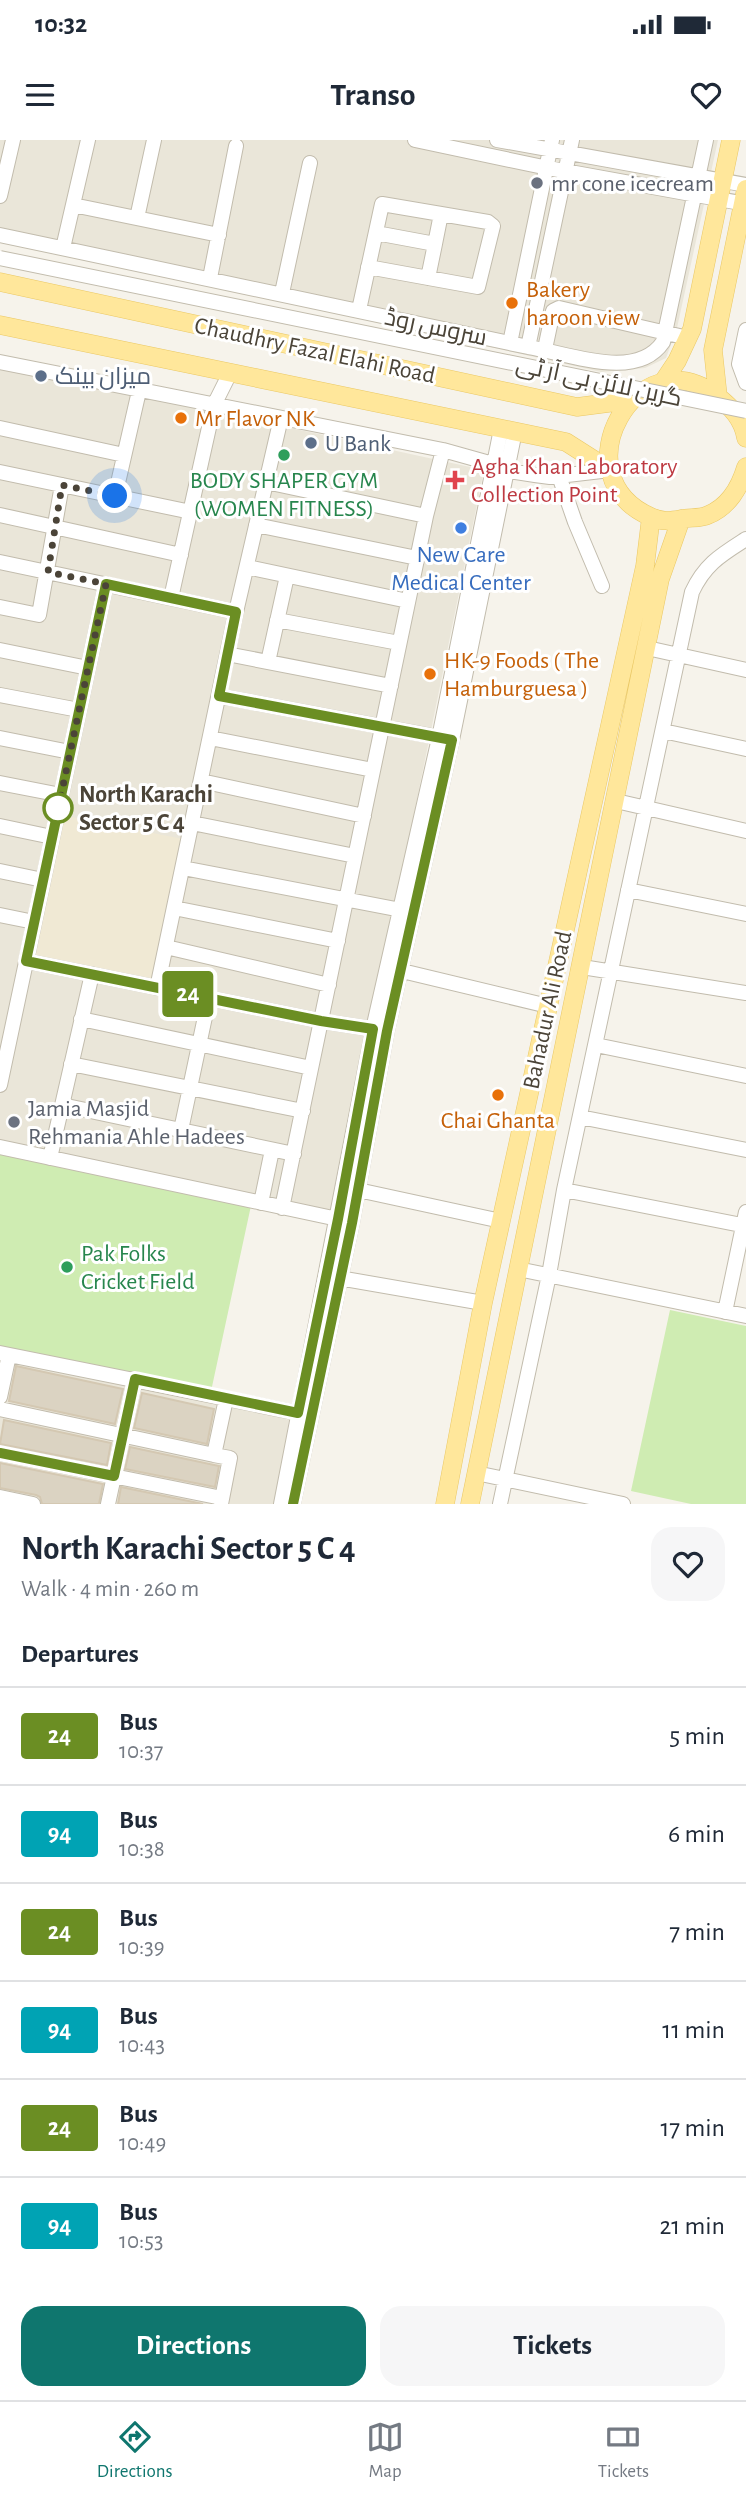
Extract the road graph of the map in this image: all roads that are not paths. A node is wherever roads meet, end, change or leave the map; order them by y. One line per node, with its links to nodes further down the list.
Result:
1 (13, 140): 16 (street)
2 (88, 140): 20 (street)
3 (154, 140): 22 (street)
4 (415, 140): 12 (street)
5 (497, 140): 8 (street)
6 (706, 140): 14 (street, سروس روڈ)
7 (731, 140): 15 (main road)
8 (551, 145): 10 (street); 12 (street)
9 (236, 146): 25 (street)
10 (570, 147): 13 (street); 14 (street)
11 (310, 163): 33 (street)
12 (548, 168): 13 (street); 39 (street)
13 (566, 171): 17 (street); 40 (street)
14 (698, 177): 15 (street); 17 (street, سروس روڈ)
15 (722, 181): 18 (street); 19 (main road)
16 (1, 188)
17 (694, 194): 19 (street); 37 (street, سروس روڈ)
18 (745, 195): 19 (street); 47 (main road)
19 (718, 200): 38 (main road)
20 (73, 205): 22 (street); 27 (street)
21 (441, 214): 23 (street); 26 (street); 31 (street)
22 (138, 219): 25 (street)
23 (376, 233): 26 (street); 29 (street)
24 (0, 235): 27 (street, سروس روڈ)
25 (219, 235): 30 (street)
26 (435, 244): 31 (street)
27 (63, 248): 30 (street, سروس روڈ)
28 (0, 258): 50 (street, گرین لائن بی آر ٹی, bridge)
29 (368, 267): 31 (street); 34 (street)
30 (210, 278): 33 (street, سروس روڈ)
31 (428, 278)
32 (0, 282): 48 (main road, Chaudhry Fazal Elahi Road)
33 (282, 293): 34 (street, سروس روڈ)
34 (359, 310): 39 (street, سروس روڈ)
35 (3, 328): 43 (main road, Chaudhry Fazal Elahi Road)
36 (746, 330): 45 (street)
37 (665, 332): 38 (street); 41 (street, سروس روڈ); 41 (street)
38 (688, 338): 44 (main road)
39 (510, 343): 40 (street, سروس روڈ)
40 (528, 347): 41 (street, سروس روڈ)
41 (545, 349)
42 (0, 362): 46 (street)
43 (230, 373): 49 (street); 53 (main road, Chaudhry Fazal Elahi Road)
44 (663, 382): 47 (main road); 48 (main road)
45 (746, 383)
46 (139, 391): 49 (street); 56 (street)
47 (719, 397): 54 (main road)
48 (631, 400): 59 (main road)
49 (214, 405): 51 (street); 67 (street)
50 (746, 411)
51 (281, 418): 55 (street); 63 (street)
52 (0, 428): 56 (street)
53 (508, 430): 57 (street); 59 (main road, Chaudhry Fazal Elahi Road); 60 (street)
54 (746, 433)
55 (443, 450): 57 (street); 69 (street)
56 (124, 455): 66 (street)
57 (493, 464): 60 (street); 104 (street)
58 (746, 467): 65 (main road)
59 (610, 470): 62 (street); 70 (main road)
60 (508, 471): 62 (street); 104 (street)
61 (0, 472): 64 (street)
62 (559, 476): 82 (street)
63 (266, 482): 69 (street); 72 (street)
64 (62, 485): 66 (street); 73 (street)
65 (740, 495): 71 (main road)
66 (115, 496): 67 (street)
67 (191, 512): 75 (street)
68 (0, 515): 73 (street)
69 (426, 516): 76 (street)
70 (651, 517): 71 (main road); 141 (main road, Bahadur Ali Road)
71 (681, 519): 89 (main road, Bahadur Ali Road)
72 (256, 525): 76 (street); 78 (street)
73 (56, 528): 75 (street); 79 (street)
74 (746, 539): 92 (street)
75 (181, 555): 83 (street)
76 (417, 558): 84 (street)
77 (0, 562): 79 (street)
78 (247, 567): 80 (street); 86 (street)
79 (48, 572): 81 (street); 85 (street)
80 (287, 576): 84 (street); 87 (street)
81 (106, 584): 83 (street); 94 (street)
82 (602, 586)
83 (171, 598): 86 (street)
84 (408, 601): 88 (street)
85 (0, 607)
86 (236, 612): 91 (street)
87 (277, 620): 88 (street); 93 (street)
88 (399, 643): 96 (street)
89 (647, 648): 92 (street); 111 (main road, Bahadur Ali Road)
90 (0, 650): 94 (street)
91 (228, 654): 93 (street); 98 (street)
92 (679, 656): 95 (street); 101 (street)
93 (268, 662): 96 (street)
94 (88, 668): 99 (street)
95 (746, 670)
96 (391, 686): 100 (street)
97 (0, 695): 99 (street)
98 (219, 696): 100 (street); 103 (street)
99 (79, 710): 106 (street)
100 (382, 728): 104 (street); 107 (street)
101 (663, 731): 105 (street); 112 (street)
102 (0, 738): 106 (street)
103 (210, 738): 107 (street); 108 (street)
104 (446, 739): 125 (street); 133 (street)
105 (746, 749)
106 (70, 752): 110 (street)
107 (373, 770): 113 (street)
108 (201, 781): 113 (street); 114 (street)
109 (0, 783): 110 (street)
110 (61, 796): 117 (street)
111 (617, 801): 112 (street); 132 (main road, Bahadur Ali Road)
112 (645, 809): 116 (street); 122 (street)
113 (364, 816): 118 (street)
114 (192, 823): 118 (street); 119 (street)
115 (0, 826): 117 (street)
116 (746, 831)
117 (52, 837): 121 (street)
118 (355, 856): 123 (street)
119 (183, 868): 123 (street); 124 (street)
120 (0, 871): 121 (street)
121 (43, 880): 128 (street)
122 (628, 890): 126 (street); 134 (street)
123 (346, 899): 125 (street); 129 (street)
124 (174, 908): 129 (street); 130 (street)
125 (401, 910): 145 (street)
126 (746, 914)
127 (0, 915): 128 (street)
128 (34, 922): 131 (street)
129 (338, 942): 136 (street)
130 (166, 947): 136 (street); 137 (street)
131 (26, 961): 135 (street); 142 (street)
132 (582, 967): 134 (street); 170 (main road, Bahadur Ali Road)
133 (402, 971): 141 (street); 163 (street)
134 (611, 972): 138 (street); 147 (street)
135 (92, 974): 137 (street); 143 (street)
136 (329, 985): 144 (street)
137 (157, 988): 139 (street)
138 (746, 993)
139 (209, 998): 144 (street); 146 (street)
140 (0, 1005): 142 (street)
141 (548, 1006): 168 (main road, Bahadur Ali Road)
142 (16, 1009): 148 (street)
143 (81, 1019): 146 (street); 149 (street)
144 (321, 1021): 145 (street); 150 (street)
145 (373, 1029): 167 (street)
146 (199, 1044): 150 (street); 153 (street)
147 (596, 1045): 151 (street); 156 (street)
148 (4, 1051): 152 (street)
149 (71, 1064): 153 (street); 154 (street)
150 (312, 1068): 155 (street)
151 (746, 1076)
152 (0, 1085)
153 (190, 1088): 155 (street); 157 (street)
154 (62, 1105): 157 (street); 162 (street)
155 (303, 1111): 161 (street)
156 (580, 1116): 160 (street); 164 (street)
157 (181, 1130): 159 (street)
158 (0, 1147): 162 (street)
159 (272, 1150): 161 (street); 165 (street)
160 (746, 1150)
161 (294, 1154): 166 (street)
162 (50, 1158): 165 (street)
163 (358, 1190): 167 (street); 168 (street)
164 (564, 1190): 169 (street); 171 (street)
165 (261, 1203): 166 (street)
166 (282, 1208): 167 (street)
167 (345, 1221): 172 (street); 183 (street)
168 (501, 1221): 173 (main road, Bahadur Ali Road)
169 (745, 1221): 174 (street)
170 (518, 1269): 171 (street); 177 (main road, Bahadur Ali Road)
171 (549, 1275): 174 (street); 189 (street)
172 (339, 1278): 173 (street); 183 (street)
173 (483, 1303): 176 (main road, Bahadur Ali Road)
174 (725, 1312): 175 (street)
175 (746, 1316)
176 (475, 1345): 177 (main road); 197 (main road, Bahadur Ali Road)
177 (501, 1351): 187 (main road, Bahadur Ali Road)
178 (4, 1354): 179 (street); 180 (street)
179 (135, 1379): 181 (street); 184 (street)
180 (0, 1397)
181 (226, 1399): 183 (street); 186 (street)
182 (0, 1409): 184 (street)
183 (305, 1414): 195 (street); 196 (street)
184 (122, 1435): 186 (street); 188 (street)
185 (0, 1453): 188 (street)
186 (214, 1455): 192 (street)
187 (476, 1473): 189 (street); 198 (main road, Bahadur Ali Road)
188 (114, 1476): 192 (street); 194 (street)
189 (505, 1480): 191 (street); 199 (street)
190 (0, 1497): 193 (street)
191 (568, 1498): 200 (street)
192 (221, 1501)
193 (33, 1504)
194 (108, 1504)
195 (281, 1504)
196 (293, 1504)
197 (445, 1504)
198 (470, 1504)
199 (500, 1504)
200 (623, 1504)

